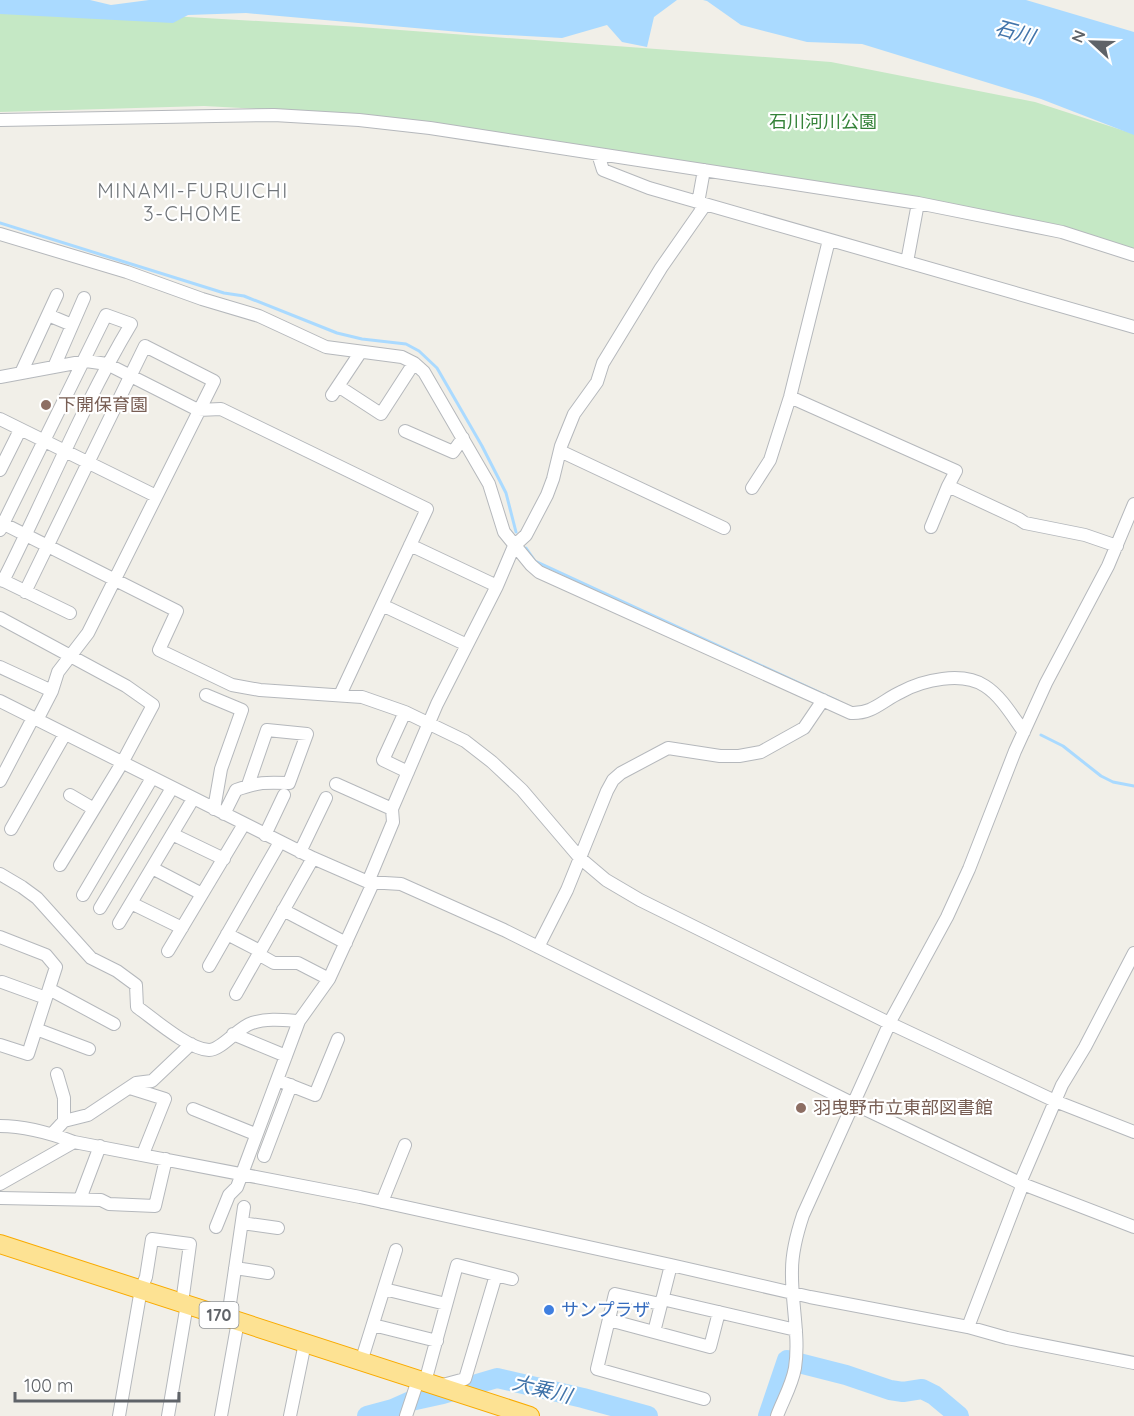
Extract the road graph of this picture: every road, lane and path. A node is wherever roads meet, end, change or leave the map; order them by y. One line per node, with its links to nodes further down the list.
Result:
1 (0, 120): 2 (street)
2 (598, 154): 3 (street); 5 (street)
3 (704, 170): 4 (street); 5 (street)
4 (918, 203): 8 (street); 9 (street)
5 (701, 204): 7 (street); 31 (street)
6 (0, 234): 15 (street)
7 (829, 240): 9 (street); 23 (street)
8 (1134, 255)
9 (907, 262): 14 (street)
10 (57, 295): 12 (street)
11 (84, 298): 13 (street)
12 (48, 315): 13 (street); 20 (street)
13 (72, 325): 19 (street)
14 (1134, 327)
15 (360, 353): 17 (street); 17 (street)
16 (82, 362): 18 (street); 18 (street); 19 (street); 29 (street)
17 (414, 363): 28 (street)
18 (107, 364): 21 (street); 30 (street)
19 (54, 367): 20 (street)
20 (21, 373): 22 (street)
21 (130, 376): 24 (street); 24 (street); 32 (street)
22 (0, 377)
23 (790, 397): 34 (street); 35 (street)
24 (198, 410): 36 (street); 42 (street)
25 (0, 419): 26 (street)
26 (20, 430): 29 (street); 33 (street)
27 (405, 431): 28 (street)
28 (463, 438): 44 (street)
29 (44, 440): 30 (street); 38 (street)
30 (67, 451): 32 (street); 41 (street)
31 (560, 451): 40 (street); 44 (street)
32 (88, 462): 36 (street); 43 (street)
33 (0, 470)
34 (948, 486): 39 (street); 45 (street)
35 (752, 488)
36 (156, 496): 47 (street)
37 (1134, 504): 45 (street)
38 (1, 526): 41 (street)
39 (931, 527)
40 (724, 528)
41 (26, 536): 43 (street); 46 (street)
42 (410, 545): 48 (street); 50 (street)
43 (46, 546): 47 (street); 49 (street)
44 (514, 546): 48 (street); 59 (street)
45 (1117, 546): 64 (street)
46 (2, 580): 49 (street)
47 (114, 581): 54 (street); 58 (street)
48 (496, 586): 53 (street)
49 (25, 592): 51 (street)
50 (382, 605): 53 (street); 58 (street)
51 (70, 613)
52 (0, 618): 54 (street)
53 (467, 645): 63 (street)
54 (70, 657): 56 (street); 66 (street)
55 (0, 667): 56 (street)
56 (52, 691): 62 (street)
57 (206, 694): 79 (street)
58 (340, 694): 61 (street)
59 (823, 700): 64 (street); 89 (street)
60 (0, 701): 62 (street)
61 (405, 712): 63 (street); 67 (street)
62 (35, 719): 65 (street); 69 (street)
63 (429, 723): 67 (street); 89 (street)
64 (1024, 732): 115 (street)
65 (65, 734): 66 (street); 81 (street)
66 (122, 762): 68 (street); 77 (street)
67 (408, 772): 78 (street)
68 (152, 778): 72 (street); 85 (street)
69 (0, 781)
70 (336, 784): 78 (street)
71 (248, 785): 71 (street); 79 (street)
72 (172, 788): 76 (street); 87 (street)
73 (70, 795): 77 (street)
74 (285, 795): 83 (street)
75 (326, 798): 86 (street)
76 (193, 799): 79 (street); 82 (street)
77 (94, 808): 91 (street)
78 (392, 808): 94 (street)
79 (219, 812): 80 (street)
80 (244, 824): 83 (street); 90 (street)
81 (11, 829)
82 (172, 834): 90 (street); 92 (street)
83 (265, 835): 84 (street)
84 (280, 842): 86 (street); 102 (street)
85 (114, 843): 87 (street); 96 (street)
86 (300, 852): 88 (street)
87 (133, 854): 98 (street)
88 (313, 858): 94 (street); 99 (street)
89 (580, 858): 105 (street); 115 (street)
90 (224, 859): 95 (street)
91 (60, 865)
92 (152, 868): 95 (street); 97 (street)
93 (0, 874): 120 (street)
94 (371, 882): 104 (street); 105 (street)
95 (202, 894): 101 (street)
96 (83, 895)
97 (131, 903): 100 (street); 101 (street)
98 (100, 908)
99 (283, 910): 104 (street); 107 (street)
100 (119, 923)
101 (182, 928): 106 (street)
102 (227, 934): 107 (street); 109 (street)
103 (0, 937): 112 (street)
104 (346, 943): 110 (street)
105 (538, 947): 129 (street)
106 (168, 951)
107 (259, 953): 110 (street); 113 (street)
108 (1134, 953): 128 (street)
109 (209, 966)
110 (329, 979): 114 (street)
111 (2, 982): 112 (street)
112 (48, 993): 116 (street); 117 (street)
113 (236, 994)
114 (298, 1021): 118 (street); 123 (street)
115 (889, 1023): 128 (street); 129 (street)
116 (114, 1024)
117 (36, 1029): 121 (street); 122 (street)
118 (233, 1034): 120 (street); 123 (street)
119 (338, 1039): 126 (street)
120 (191, 1044): 127 (street)
121 (0, 1045)
122 (89, 1049)
123 (286, 1056): 125 (street)
124 (57, 1074): 131 (street)
125 (277, 1080): 126 (street); 135 (street)
126 (291, 1085): 140 (street)
127 (130, 1088): 131 (street); 139 (street)
128 (1055, 1101): 133 (street); 143 (street)
129 (852, 1103): 143 (street); 162 (street)
130 (192, 1109): 135 (street)
131 (64, 1121): 134 (street)
132 (0, 1126): 134 (street)
133 (1134, 1132)
134 (52, 1134): 136 (street)
135 (255, 1134): 142 (street)
136 (74, 1142): 138 (street); 144 (street)
137 (405, 1145): 147 (street)
138 (100, 1146): 139 (street); 146 (street)
139 (143, 1154): 141 (street)
140 (264, 1156)
141 (166, 1159): 142 (street); 146 (street)
142 (241, 1174): 147 (street); 150 (street)
143 (1020, 1182): 151 (street); 170 (street)
144 (0, 1184)
145 (0, 1198): 146 (street)
146 (80, 1198)
147 (382, 1202): 155 (street)
148 (244, 1207): 149 (street)
149 (242, 1223): 152 (street); 156 (street)
150 (216, 1227)
151 (1134, 1227)
152 (278, 1228)
153 (0, 1244): 161 (highway, 170)
154 (396, 1250): 160 (street)
155 (671, 1265): 162 (street); 163 (street)
156 (235, 1268): 157 (street); 167 (street)
157 (268, 1273)
158 (496, 1275): 159 (street); 165 (street); 177 (street)
159 (512, 1279)
160 (384, 1289): 165 (street); 169 (street)
161 (141, 1290): 164 (highway, 170); 164 (street); 179 (street)
162 (793, 1292): 170 (street); 171 (street)
163 (661, 1301): 166 (street); 168 (street); 172 (street)
164 (184, 1304): 167 (highway, 170); 180 (street)
165 (446, 1304): 173 (street)
166 (718, 1312): 171 (street); 172 (street)
167 (232, 1319): 174 (highway, 170); 181 (street)
168 (609, 1320): 172 (street); 178 (street)
169 (373, 1325): 173 (street); 175 (street)
170 (968, 1327): 176 (street)
171 (795, 1330): 185 (street)
172 (654, 1332)
173 (436, 1341): 177 (street)
174 (305, 1343): 175 (highway, 170); 182 (street)
175 (361, 1362): 177 (highway, 170)
176 (1134, 1363)
177 (427, 1383): 183 (street); 184 (highway, 170)
178 (704, 1399)
179 (119, 1416)
180 (168, 1416)
181 (221, 1416)
182 (290, 1416)
183 (406, 1416)
184 (530, 1416)
185 (777, 1416)

